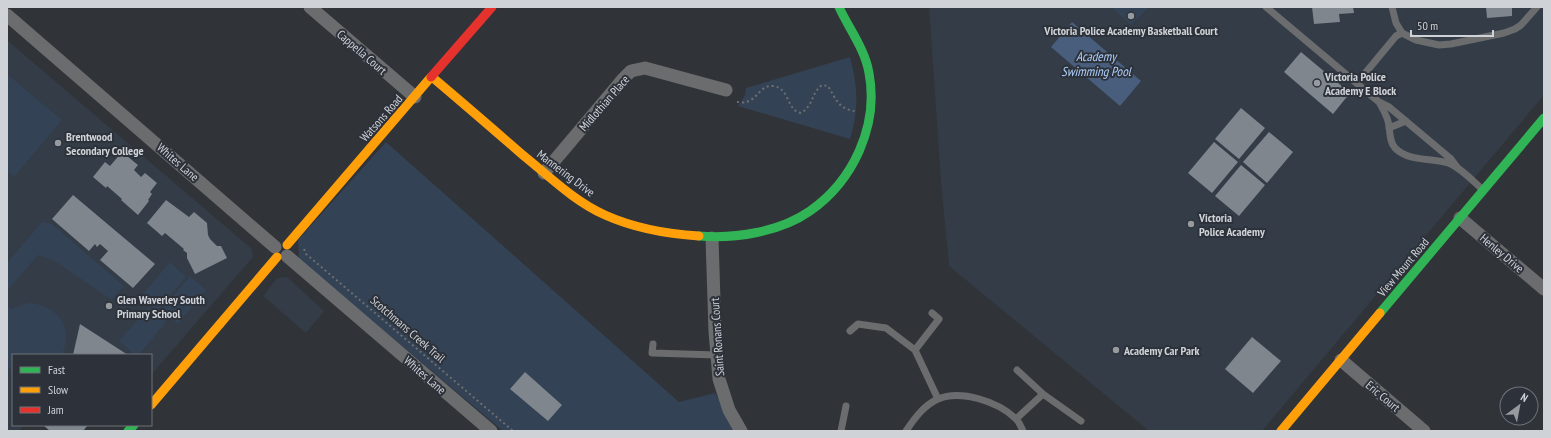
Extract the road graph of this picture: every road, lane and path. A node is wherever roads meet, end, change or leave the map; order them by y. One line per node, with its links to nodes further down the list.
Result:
1 (310, 7): 12 (street, Cappella Court)
2 (492, 7): 9 (street, Watsons Road)
3 (839, 7): 24 (street, Mannering Drive)
4 (1266, 7): 10 (lane)
5 (1392, 7): 8 (lane)
6 (1538, 7): 8 (lane)
7 (7, 15): 25 (street, Whites Lane)
8 (1402, 33): 10 (lane)
9 (432, 77): 12 (street, Watsons Road); 20 (street, Mannering Drive)
10 (1357, 83): 14 (lane)
11 (726, 90): 20 (street, Midlothian Place)
12 (415, 97): 23 (street, Watsons Road)
13 (737, 102): 15 (path)
14 (1379, 102): 17 (lane); 18 (lane)
15 (858, 112)
16 (1544, 118): 21 (street, View Mount Road)
17 (1406, 121): 18 (lane); 19 (lane)
18 (1389, 128): 19 (lane)
19 (1457, 167): 21 (lane)
20 (544, 172): 24 (street, Mannering Drive)
21 (1483, 190): 22 (street, View Mount Road)
22 (1460, 218): 26 (street, Henley Drive); 32 (street, View Mount Road)
23 (294, 238): 25 (street, Watsons Road); 41 (path, Scotchmans Creek Trail)
24 (712, 238): 31 (street, Saint Ronans Court)
25 (282, 251): 36 (street, Watsons Road); 40 (street, Whites Lane)
26 (1544, 289)
27 (932, 313): 30 (lane)
28 (850, 331): 30 (lane)
29 (653, 344): 31 (lane)
30 (915, 350): 35 (lane)
31 (717, 355): 42 (street, Saint Ronans Court)
32 (1341, 360): 46 (street, View Mount Road); 47 (street, Eric Court)
33 (1017, 370): 34 (lane)
34 (1044, 394): 38 (lane); 39 (lane)
35 (938, 399): 38 (lane); 44 (lane)
36 (152, 404)
37 (846, 406): 43 (lane)
38 (1016, 419): 45 (lane)
39 (1081, 421)
40 (491, 431)
41 (513, 431)
42 (741, 431)
43 (841, 431)
44 (906, 431)
45 (1023, 431)
46 (1281, 431)
47 (1424, 431)

